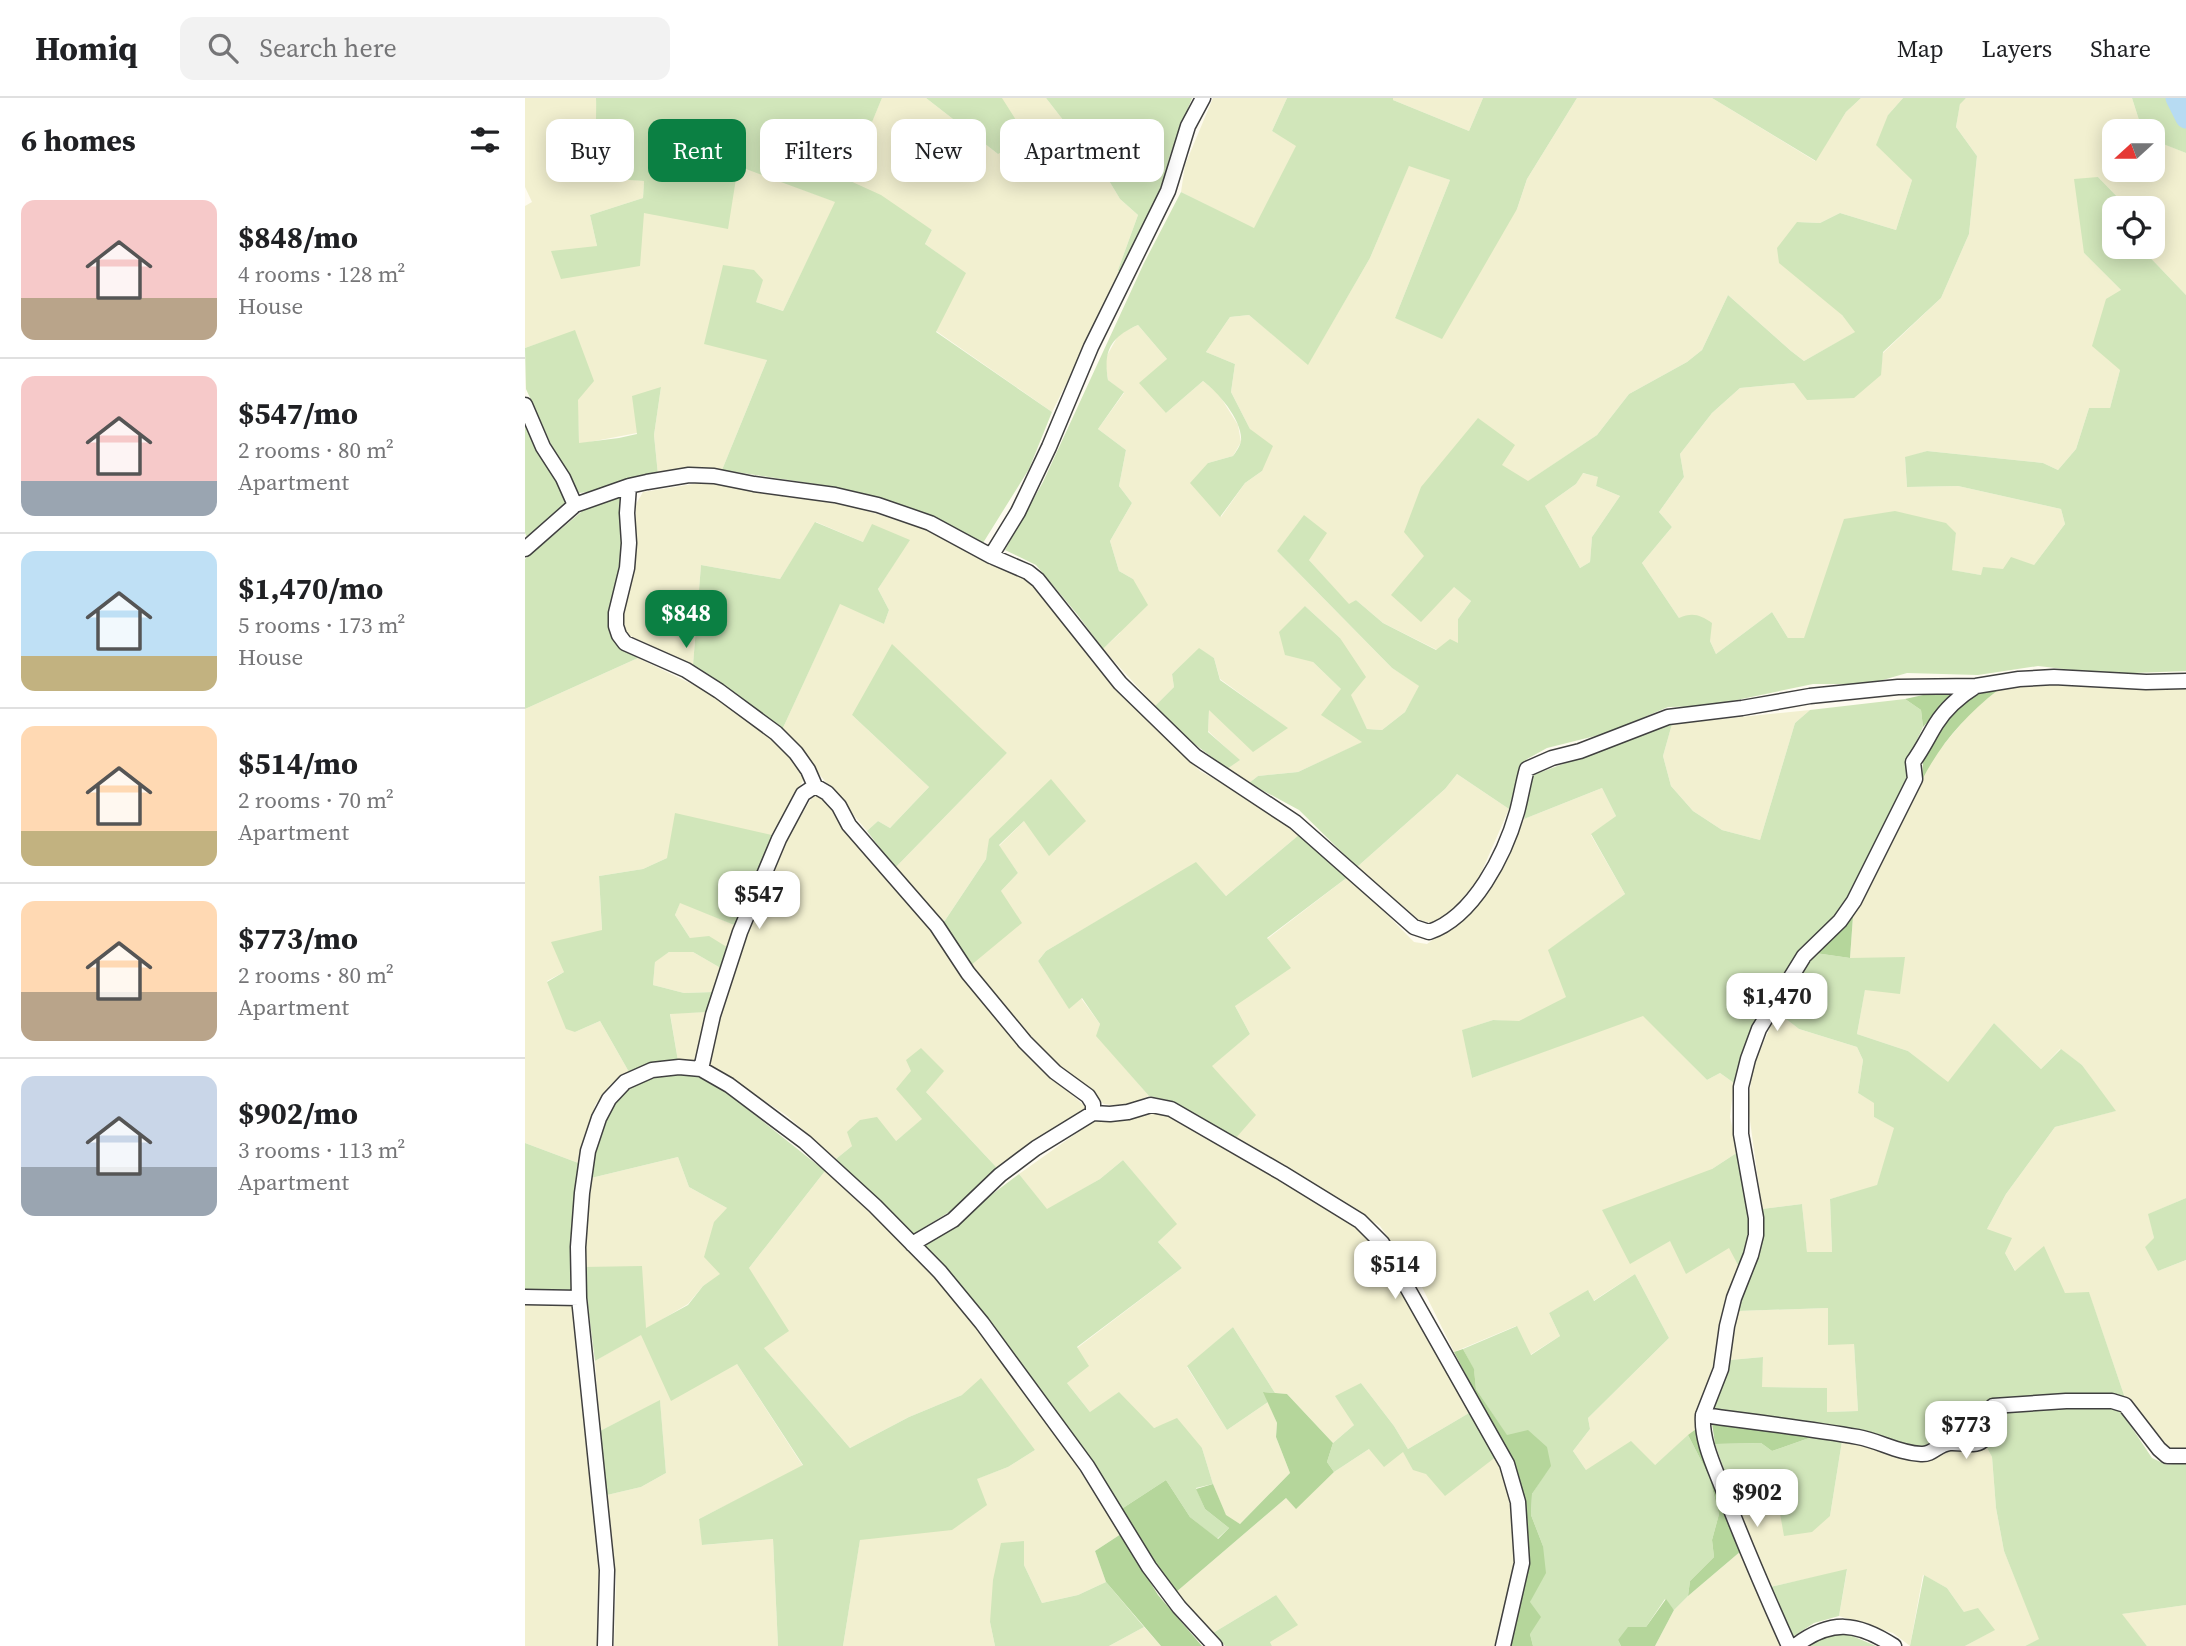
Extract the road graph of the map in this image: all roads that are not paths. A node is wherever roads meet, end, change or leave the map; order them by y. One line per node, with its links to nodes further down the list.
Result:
1 (1203, 98): 6 (street)
2 (525, 405): 4 (street)
3 (629, 486): 4 (street); 6 (street); 9 (street)
4 (575, 505): 5 (street)
5 (525, 550)
6 (991, 556): 8 (street)
7 (2186, 681): 8 (street)
8 (1976, 686): 15 (street)
9 (815, 786): 10 (street); 11 (street)
10 (701, 1069): 12 (street); 14 (street)
11 (1093, 1113): 12 (street); 19 (street)
12 (912, 1244): 18 (street)
13 (525, 1297): 14 (street)
14 (579, 1298): 17 (street)
15 (1703, 1415): 16 (street); 20 (street)
16 (2186, 1456)
17 (605, 1646)
18 (1215, 1646)
19 (1503, 1646)
20 (1789, 1646)
21 (1794, 1646): 22 (street)
22 (1894, 1646)

